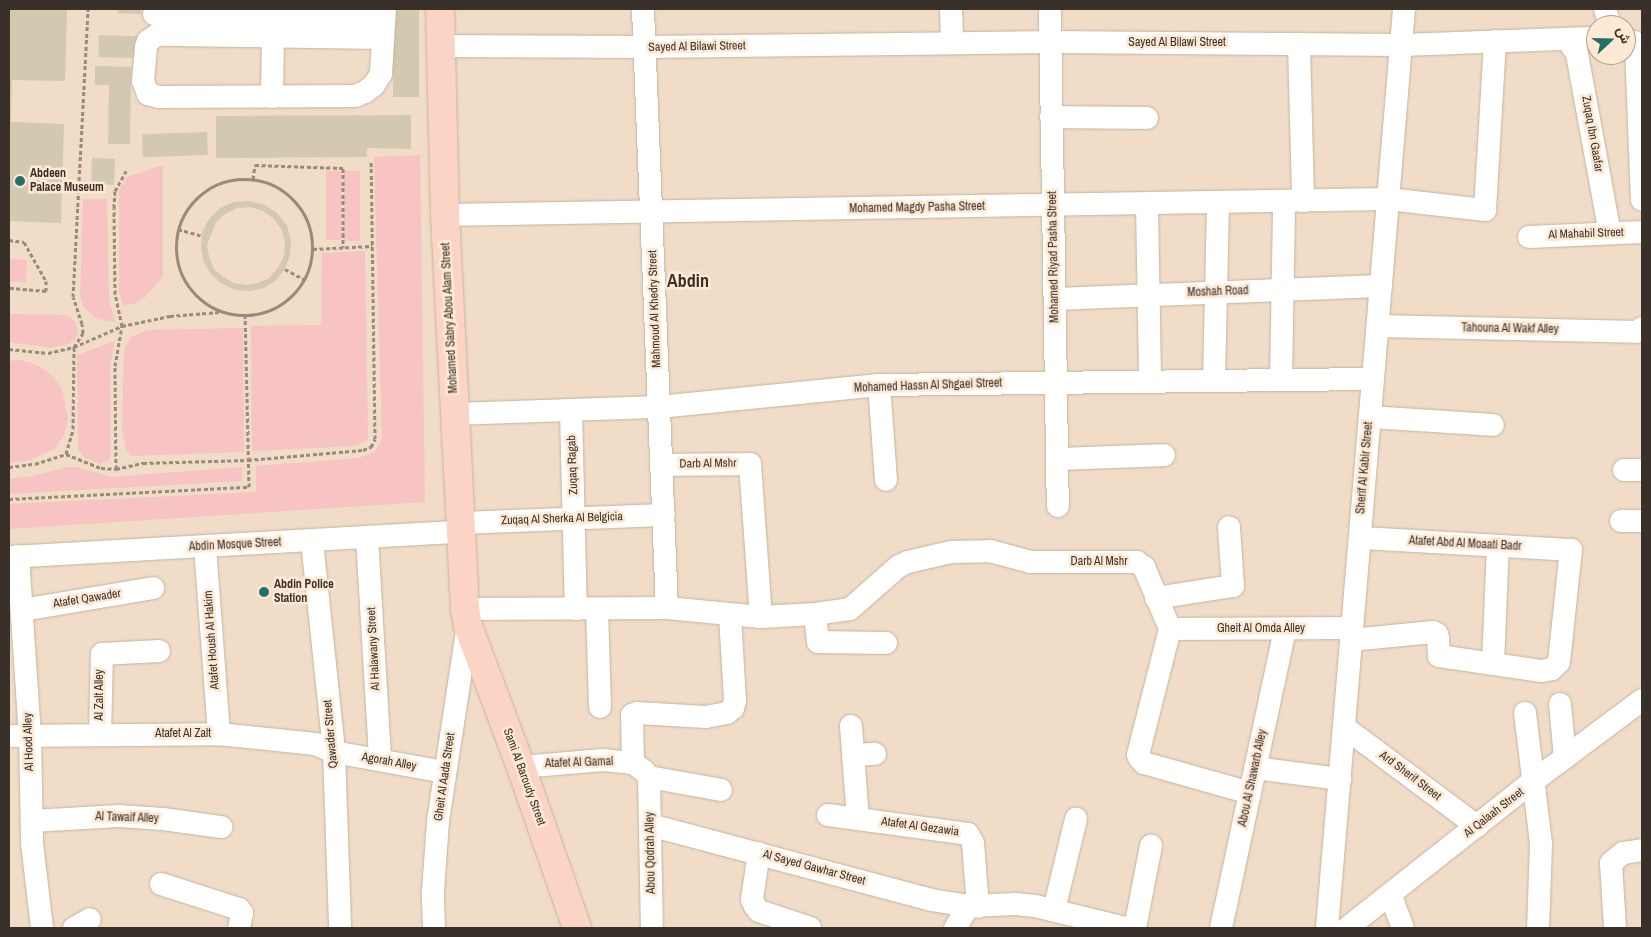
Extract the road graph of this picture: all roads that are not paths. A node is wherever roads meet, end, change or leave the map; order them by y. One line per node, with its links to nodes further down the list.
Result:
1 (440, 9): 16 (main road, Mohamed Sabry Abou Alam Street)
2 (643, 9): 18 (street, Mahmoud Al Khedry Street)
3 (952, 9): 13 (street)
4 (1050, 9): 12 (street, Mohamed Riyad Pasha Street)
5 (1404, 9): 15 (street, Sherif Al Kabir Street)
6 (154, 14): 7 (street)
7 (384, 23): 8 (street); 19 (street)
8 (273, 36): 19 (street); 19 (street)
9 (1586, 38): 10 (street)
10 (1567, 39): 11 (street); 31 (street, Zuqaq Ibn Gaafar)
11 (1495, 41): 15 (street); 22 (street)
12 (1051, 42): 13 (street, Sayed Al Bilawi Street); 14 (street, Sayed Al Bilawi Street); 20 (street, Mohamed Riyad Pasha Street)
13 (952, 43): 18 (street, Sayed Al Bilawi Street)
14 (1299, 44): 15 (street, Sayed Al Bilawi Street); 24 (street)
15 (1401, 45): 22 (street, Sherif Al Kabir Street)
16 (441, 46): 18 (street, Sayed Al Bilawi Street); 29 (main road, Mohamed Sabry Abou Alam Street)
17 (1636, 46): 23 (street)
18 (645, 48): 28 (street, Mahmoud Al Khedry Street)
19 (272, 97)
20 (1052, 117): 21 (street); 27 (street, Mohamed Riyad Pasha Street)
21 (1147, 118)
22 (1388, 199): 24 (street, Mohamed Magdy Pasha Street); 33 (street, Sherif Al Kabir Street)
23 (1642, 200)
24 (1293, 201): 25 (street, Mohamed Magdy Pasha Street); 34 (street)
25 (1218, 203): 26 (street, Mohamed Magdy Pasha Street); 35 (street)
26 (1147, 204): 27 (street, Mohamed Magdy Pasha Street); 36 (street)
27 (1053, 206): 28 (street, Mohamed Magdy Pasha Street); 37 (street, Mohamed Riyad Pasha Street)
28 (652, 213): 29 (street, Mohamed Magdy Pasha Street); 46 (street, Mahmoud Al Khedry Street)
29 (445, 215): 48 (main road, Mohamed Sabry Abou Alam Street)
30 (1642, 232): 31 (street, Al Mahabil Street)
31 (1610, 233): 32 (street, Al Mahabil Street)
32 (1529, 236)
33 (1381, 286): 34 (street, Moshah Road); 38 (street, Sherif Al Kabir Street)
34 (1282, 290): 35 (street, Moshah Road); 41 (street)
35 (1216, 292): 36 (street, Moshah Road); 42 (street)
36 (1148, 295): 37 (street, Moshah Road); 43 (street)
37 (1055, 299): 44 (street, Mohamed Riyad Pasha Street)
38 (1378, 326): 39 (street, Tahouna Al Wakf Alley); 40 (street, Sherif Al Kabir Street)
39 (1642, 328)
40 (1373, 379): 41 (street, Mohamed Hassn Al Shgaei Street); 49 (street, Sherif Al Kabir Street)
41 (1281, 380): 42 (street, Mohamed Hassn Al Shgaei Street)
42 (1214, 381): 43 (street, Mohamed Hassn Al Shgaei Street)
43 (1150, 382): 44 (street, Mohamed Hassn Al Shgaei Street)
44 (1056, 383): 45 (street, Mohamed Hassn Al Shgaei Street); 52 (street, Mohamed Riyad Pasha Street)
45 (879, 385): 46 (street, Mohamed Hassn Al Shgaei Street); 54 (street)
46 (659, 407): 47 (street, Mohamed Hassn Al Shgaei Street); 53 (street, Mahmoud Al Khedry Street)
47 (571, 410): 48 (street, Mohamed Hassn Al Shgaei Street); 57 (street, Zuqaq Ragab)
48 (455, 414): 59 (main road, Mohamed Sabry Abou Alam Street)
49 (1370, 417): 50 (street); 61 (street, Sherif Al Kabir Street)
50 (1493, 425)
51 (1164, 455): 52 (street)
52 (1057, 459): 55 (street, Mohamed Riyad Pasha Street)
53 (661, 466): 56 (street, Mahmoud Al Khedry Street); 73 (street, Darb Al Mshr)
54 (886, 480)
55 (1058, 506)
56 (664, 515): 57 (street, Zuqaq Al Sherka Al Belgicia); 68 (street, Mahmoud Al Khedry Street)
57 (575, 519): 59 (street, Zuqaq Al Sherka Al Belgicia); 69 (street, Zuqaq Ragab)
58 (1229, 527): 67 (street)
59 (461, 528): 60 (street, Abdin Mosque Street); 74 (main road, Mohamed Sabry Abou Alam Street)
60 (368, 538): 62 (street, Abdin Mosque Street); 94 (street, Al Halawany Street)
61 (1360, 538): 63 (street, Atafet Abd Al Moaati Badr); 77 (street, Sherif Al Kabir Street)
62 (312, 541): 64 (street, Abdin Mosque Street); 90 (street, Qawader Street)
63 (1498, 546): 80 (street); 80 (street, Atafet Abd Al Moaati Badr)
64 (205, 547): 65 (street, Abdin Mosque Street); 87 (street, Atafet Housh Al Hakim)
65 (13, 557): 70 (street, Al Hood Alley)
66 (153, 588): 70 (street, Atafet Qawader)
67 (1156, 598): 71 (street, Darb Al Mshr); 75 (street, Darb Al Mshr)
68 (667, 608): 69 (street, Darb Al Mshr); 72 (street, Darb Al Mshr)
69 (587, 609): 74 (street, Darb Al Mshr); 83 (street)
70 (22, 610): 88 (street, Al Hood Alley)
71 (815, 614): 73 (street, Darb Al Mshr); 78 (street)
72 (730, 616): 73 (street, Darb Al Mshr); 97 (street, Abou Qodrah Alley)
73 (761, 617)
74 (467, 618): 95 (main road, Sami Al Baroudy Street); 98 (street, Gheit Al Aada Street)
75 (1170, 629): 76 (street, Gheit Al Omda Alley); 102 (street)
76 (1285, 629): 77 (street, Gheit Al Omda Alley); 96 (street, Abou Al Shawarb Alley)
77 (1351, 634): 80 (street, Gheit Al Omda Alley); 86 (street, Sherif Al Kabir Street)
78 (886, 643)
79 (159, 651): 89 (street, Al Zalt Alley)
80 (1493, 664)
81 (1642, 700): 93 (street, Al Qalaah Street)
82 (1560, 704): 93 (street)
83 (600, 707)
84 (1525, 713): 100 (street)
85 (851, 726): 92 (street)
86 (1344, 727): 99 (street, Sherif Al Kabir Street); 108 (street, Ard Sherif Street)
87 (219, 734): 89 (street, Atafet Al Zalt); 90 (street, Atafet Al Zalt)
88 (19, 735): 89 (street, Atafet Al Zalt); 106 (street, Al Hood Alley)
89 (100, 735)
90 (334, 752): 94 (street, Agorah Alley); 119 (street, Qawader Street)
91 (875, 754): 92 (street)
92 (853, 755): 104 (street)
93 (1565, 758): 100 (street, Al Qalaah Street)
94 (380, 760): 98 (street, Agorah Alley)
95 (521, 767): 97 (street, Atafet Al Gamal); 121 (main road, Sami Al Baroudy Street)
96 (1255, 768): 99 (street); 102 (street, Abou Al Shawarb Alley)
97 (641, 770): 101 (street, Atafet Al Gamal); 107 (street, Abou Qodrah Alley)
98 (444, 772): 120 (street, Gheit Al Aada Street)
99 (1340, 778): 128 (street, Sherif Al Kabir Street)
100 (1532, 782): 108 (street, Al Qalaah Street); 131 (street)
101 (721, 790)
102 (1250, 793): 127 (street, Abou Al Shawarb Alley)
103 (828, 815): 104 (street, Atafet Al Gezawia)
104 (858, 819): 115 (street, Atafet Al Gezawia)
105 (1076, 819): 116 (street)
106 (32, 821): 109 (street, Al Tawaif Alley); 117 (street, Al Hood Alley)
107 (650, 825): 112 (street, Al Sayed Gawhar Street); 122 (street, Abou Qodrah Alley)
108 (1477, 826): 114 (street, Al Qalaah Street)
109 (222, 827)
110 (1151, 846): 126 (street)
111 (1642, 850): 132 (street)
112 (759, 854): 115 (street, Al Sayed Gawhar Street); 123 (street)
113 (161, 884): 118 (street)
114 (1390, 894): 129 (street, Al Qalaah Street); 130 (street)
115 (974, 906): 116 (street, Al Sayed Gawhar Street); 124 (street)
116 (1054, 910): 125 (street, Al Sayed Gawhar Street)
117 (42, 928)
118 (239, 928)
119 (340, 928)
120 (434, 928)
121 (577, 928)
122 (652, 928)
123 (810, 928)
124 (955, 928)
125 (1126, 928)
126 (1136, 928)
127 (1221, 928)
128 (1327, 928)
129 (1347, 928)
130 (1403, 928)
131 (1538, 928)
132 (1616, 928)

